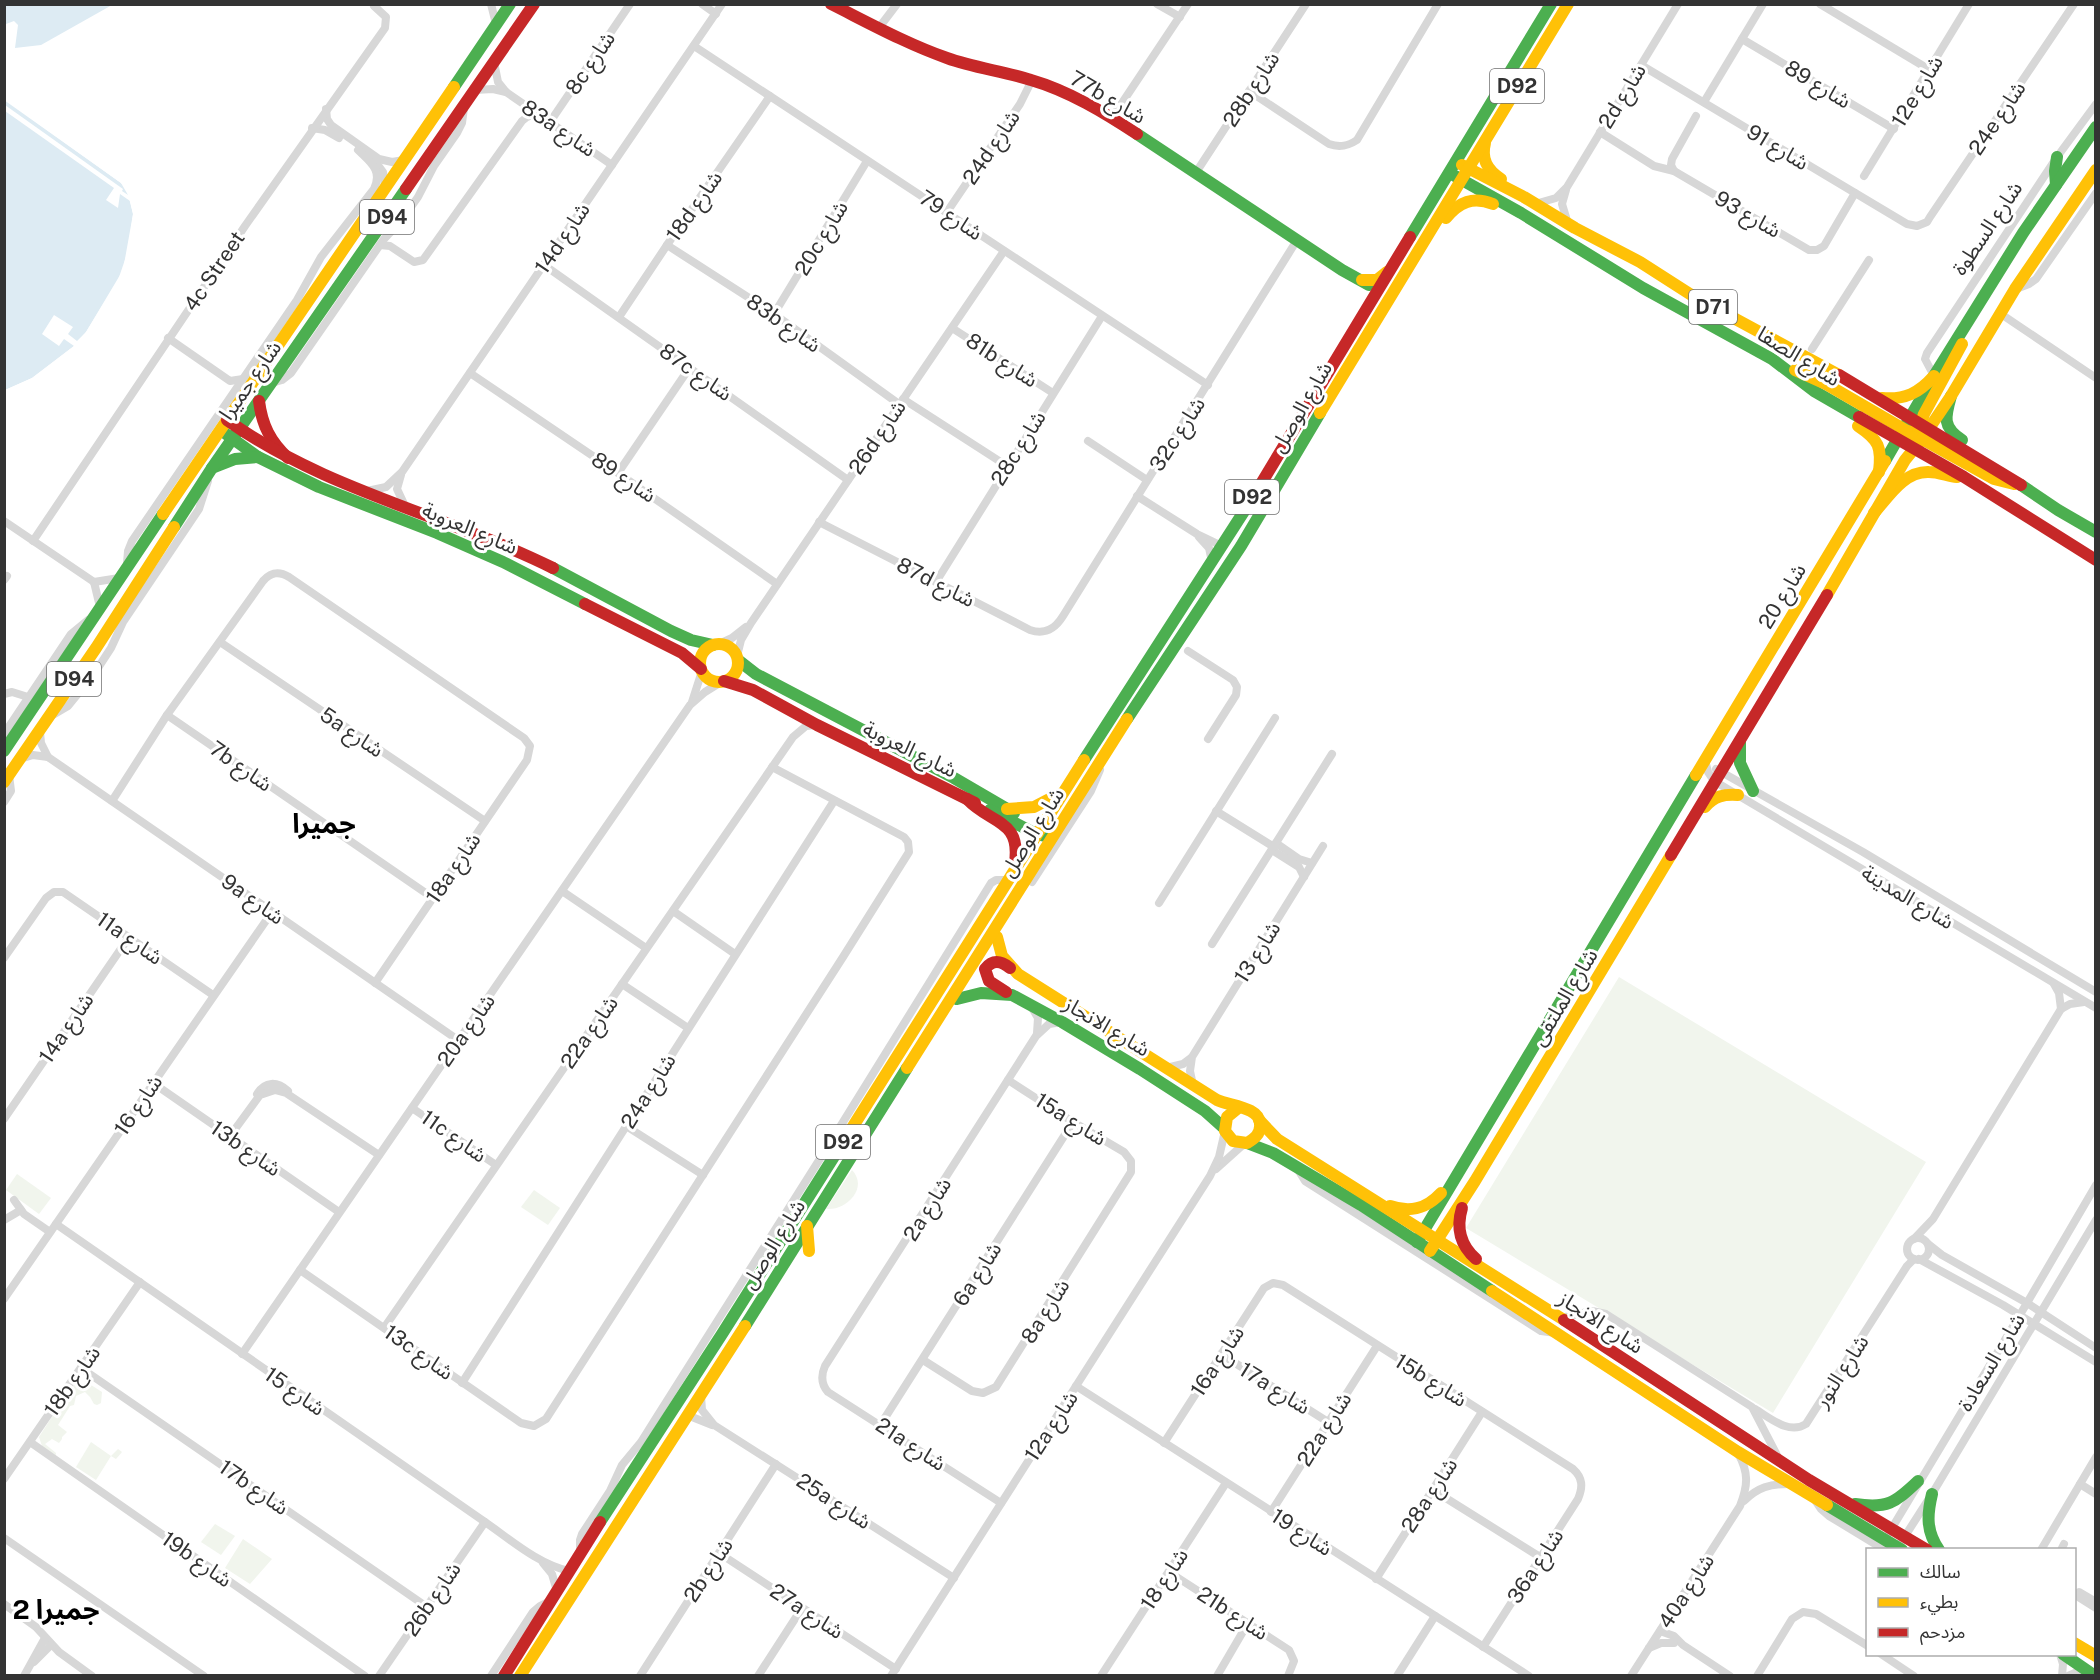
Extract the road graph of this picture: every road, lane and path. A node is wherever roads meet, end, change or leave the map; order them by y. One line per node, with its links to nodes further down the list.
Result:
1 (491, 4): 23 (street)
2 (510, 4): 23 (main road, شارع جميرا / D94)
3 (534, 4): 27 (main road, شارع جميرا / D94)
4 (630, 4): 42 (street, 8c شارع)
5 (702, 4): 21 (street)
6 (722, 4): 21 (street, 14d شارع)
7 (831, 4): 24 (main road, 77b شارع)
8 (897, 4): 24 (street)
9 (1157, 4): 22 (street)
10 (1188, 4): 22 (street)
11 (1306, 4): 33 (street, 28b شارع)
12 (1438, 4): 33 (street)
13 (1551, 4): 53 (main road, شارع الوصل / D92)
14 (1568, 4): 47 (main road, شارع الوصل / D92)
15 (1678, 4): 28 (street, 2d شارع)
16 (1762, 4): 25 (street)
17 (1820, 4): 29 (street)
18 (1969, 4): 29 (street, 12e شارع)
19 (2074, 4): 69 (street, 24e شارع)
20 (374, 6): 38 (street, 4c Street)
21 (716, 14): 26 (street, 14d شارع)
22 (1180, 17): 41 (street)
23 (496, 25): 50 (main road, شارع جميرا / D94)
24 (878, 29): 30 (main road, 77b شارع)
25 (1742, 39): 35 (street); 45 (street, شارع 89)
26 (694, 46): 34 (street, شارع 79); 52 (street, 14d شارع)
27 (494, 62): 31 (main road, شارع جميرا / D94); 32 (street, 83a شارع)
28 (1641, 65): 35 (street, شارع 91); 46 (street, 2d شارع)
29 (1930, 70): 45 (street, 12e شارع)
30 (1032, 80): 41 (main road, 77b شارع); 65 (street, 24d شارع)
31 (475, 90): 32 (street, 83a شارع); 37 (main road, شارع جميرا / D94)
32 (506, 92): 39 (street, 83a شارع)
33 (1249, 92): 56 (street, 28b شارع)
34 (770, 96): 51 (street, شارع 79); 73 (street, 18d شارع)
35 (1704, 102): 61 (street, شارع 91)
36 (2096, 104): 49 (street, شارع السطوة)
37 (464, 105): 72 (street); 98 (main road, شارع جميرا / D94)
38 (326, 109): 44 (street, 4c Street); 50 (street)
39 (537, 113): 42 (street, 83a شارع); 72 (street)
40 (1696, 116): 55 (street)
41 (1112, 118): 56 (main road, 77b شارع)
42 (550, 122): 52 (street, 83a شارع)
43 (2096, 127): 58 (main road, شارع السطوة)
44 (312, 128): 48 (street); 89 (street, 4c Street)
45 (1894, 129): 57 (street, 12e شارع)
46 (1600, 132): 55 (street); 59 (street, 2d شارع)
47 (1488, 135): 53 (main road, شارع الوصل / D92); 63 (main road)
48 (358, 150): 60 (street); 67 (street)
49 (2057, 157): 58 (main road); 94 (street, شارع السطوة)
50 (404, 160): 60 (main road, شارع جميرا / D94)
51 (867, 161): 65 (street, شارع 79); 83 (street, 20c شارع)
52 (612, 165): 76 (street, 14d شارع)
53 (1459, 169): 63 (main road, شارع الصفا / D71); 66 (main road, شارع الصفا / D71); 71 (main road, شارع الوصل / D92); 78 (main road, شارع الوصل / D92)
54 (2096, 170): 81 (main road, شارع السطوة)
55 (1674, 171): 61 (street, شارع 93)
56 (1195, 174): 70 (main road, 77b شارع)
57 (1864, 176)
58 (2056, 185): 88 (main road, شارع السطوة)
59 (1567, 187): 64 (street, 2d شارع); 68 (street, 2d شارع)
60 (385, 188): 67 (main road, شارع جميرا / D94)
61 (1855, 193): 69 (street, شارع 91)
62 (2096, 193): 81 (street, شارع السطوة)
63 (1524, 197): 64 (main road, شارع الصفا / D71)
64 (1535, 204): 68 (main road, شارع الصفا / D71)
65 (947, 212): 74 (street, شارع 79)
66 (1521, 213): 71 (main road); 91 (main road, شارع الصفا / D71)
67 (357, 221): 96 (street); 108 (main road, شارع جميرا / D94)
68 (1569, 224): 105 (main road, شارع الصفا / D71)
69 (1917, 226)
70 (1297, 240): 77 (main road, 77b شارع); 99 (street, 32c شارع)
71 (1424, 242): 130 (main road, شارع الوصل / D92)
72 (380, 245): 98 (street)
73 (666, 245): 83 (street, 83b شارع); 86 (street, 18d شارع)
74 (1004, 251): 85 (street, شارع 79); 87 (street, 26d شارع)
75 (1869, 260): 90 (street)
76 (544, 265): 86 (street, 87c شارع); 93 (street, 14d شارع)
77 (1342, 270): 79 (main road, 77b شارع); 82 (main road, 77b شارع)
78 (1389, 271): 79 (main road); 80 (main road, شارع الوصل / D92)
79 (1362, 280): 80 (main road, 77b شارع)
80 (1378, 290): 82 (main road, شارع الوصل / D92)
81 (2015, 290): 84 (main road, شارع السطوة)
82 (1366, 311): 100 (main road, شارع الوصل / D92)
83 (774, 314): 107 (street, 83b شارع)
84 (2001, 314): 95 (street); 104 (main road, شارع السطوة)
85 (1102, 316): 99 (street, شارع 79); 102 (street, 28c شارع)
86 (619, 317): 92 (street, 87c شارع)
87 (952, 328): 102 (street, 81b شارع); 107 (street, 26d شارع)
88 (1965, 328): 94 (main road, شارع السطوة); 110 (main road)
89 (168, 338): 97 (street); 133 (street, 4c Street)
90 (1812, 349)
91 (1772, 360): 101 (main road, شارع الصفا / D71); 109 (main road)
92 (690, 368): 119 (street); 121 (street, 87c شارع)
93 (470, 373): 117 (street, 14d شارع); 119 (street, شارع 89)
94 (1934, 376): 105 (main road); 110 (main road, شارع السطوة)
95 (2096, 378)
96 (243, 379): 97 (street); 103 (street)
97 (230, 381): 103 (street)
98 (271, 383): 106 (main road, شارع جميرا / D94)
99 (1208, 385): 122 (street, 32c شارع)
100 (1317, 389): 130 (main road); 134 (main road, شارع الوصل / D92)
101 (1814, 391): 109 (main road, شارع الصفا / D71); 118 (main road)
102 (1053, 393): 115 (street, 28c شارع)
103 (231, 396): 137 (street)
104 (1951, 396): 110 (main road, شارع السطوة); 123 (main road)
105 (1877, 398): 110 (main road, شارع الصفا / D71)
106 (259, 401): 111 (main road, شارع جميرا / D94); 114 (main road)
107 (901, 401): 115 (street, 83b شارع); 121 (street, 26d شارع)
108 (224, 425): 111 (main road, شارع العروبة); 137 (main road, شارع جميرا / D94)
109 (1898, 431): 110 (main road, شارع السطوة); 110 (main road, شارع الصفا / D71); 118 (main road, شارع 20)
110 (1920, 432): 120 (main road, شارع الصفا / D71); 123 (main road, شارع الصفا / D71); 127 (main road, شارع 20)
111 (236, 434): 113 (main road, شارع العروبة); 114 (main road, شارع العروبة); 116 (main road, شارع جميرا / D94)
112 (1088, 441): 122 (street)
113 (258, 457): 116 (main road); 149 (main road, شارع العروبة)
114 (288, 458): 124 (main road, شارع العروبة)
115 (1007, 466): 140 (street, 28c شارع)
116 (212, 468): 158 (main road, شارع جميرا / D94)
117 (402, 472): 124 (street, 14d شارع); 126 (street)
118 (1879, 472): 169 (main road, شارع 20)
119 (618, 473): 141 (street, شارع 89)
120 (1964, 477): 127 (main road); 135 (main road, شارع الصفا / D71)
121 (848, 480): 129 (street, 26d شارع)
122 (1147, 480): 125 (street, 32c شارع)
123 (2019, 485): 131 (main road, شارع الصفا / D71)
124 (367, 491): 126 (main road, شارع العروبة)
125 (1137, 496): 132 (street); 144 (street, 32c شارع)
126 (405, 506): 146 (main road, شارع العروبة)
127 (1874, 513): 163 (main road, شارع 20)
128 (4, 520): 133 (street)
129 (819, 522): 140 (street, 87d شارع); 141 (street, 26d شارع)
130 (1250, 531): 151 (main road, شارع الوصل / D92)
131 (2096, 532)
132 (1197, 534): 134 (street); 136 (street)
133 (33, 541): 139 (street)
134 (1222, 546): 136 (main road, شارع الوصل / D92); 151 (main road)
135 (2096, 560)
136 (1212, 563): 173 (main road, شارع الوصل / D92)
137 (127, 566): 138 (main road, شارع جميرا / D94)
138 (119, 578): 139 (street); 142 (main road, شارع جميرا / D94)
139 (94, 582): 142 (street)
140 (936, 582): 144 (street, 87d شارع)
141 (777, 584): 143 (street, 26d شارع)
142 (97, 612): 153 (street); 164 (main road, شارع جميرا / D94)
143 (751, 623): 146 (street, 26d شارع); 148 (street, 26d شارع)
144 (1055, 627)
145 (220, 642): 156 (street); 184 (street, 5a شارع); 184 (street, 18a شارع)
146 (716, 645): 148 (main road); 149 (main road)
147 (1188, 651): 162 (street)
148 (737, 658): 150 (main road); 182 (main road, شارع العروبة)
149 (702, 670): 150 (main road); 154 (street, 20a شارع)
150 (723, 682): 154 (street, 20a شارع); 155 (main road, شارع العروبة)
151 (1147, 688): 166 (main road, شارع الوصل / D92)
152 (4, 694): 153 (street)
153 (28, 697): 160 (street)
154 (690, 705): 192 (street, 20a شارع)
155 (792, 711): 159 (main road, شارع العروبة); 161 (street)
156 (167, 715): 178 (street); 193 (street, 7b شارع)
157 (1275, 718): 183 (street)
158 (43, 723): 167 (street); 168 (main road, شارع جميرا / D94)
159 (817, 724): 161 (street, 22a شارع); 177 (main road, شارع العروبة)
160 (4, 734)
161 (793, 736): 170 (street, 22a شارع)
162 (1208, 739)
163 (1740, 740): 171 (main road, شارع 20); 174 (main road)
164 (4, 751)
165 (1332, 754): 188 (street)
166 (1103, 756): 186 (main road, شارع الوصل / D92); 198 (street)
167 (48, 757): 168 (street); 178 (street, 9a شارع)
168 (20, 759): 172 (main road, شارع جميرا / D94)
169 (1705, 763): 171 (street, شارع المدينة); 171 (main road); 175 (main road, شارع الملتقى)
170 (772, 767): 179 (street); 195 (street, 22a شارع)
171 (1723, 775): 174 (street, شارع المدينة); 176 (street, شارع المدينة); 181 (main road, شارع الملتقى)
172 (7, 779): 180 (street)
173 (1066, 789): 182 (main road); 186 (main road, شارع الوصل / D92)
174 (1753, 791): 207 (street, شارع المدينة)
175 (1683, 795): 181 (main road); 239 (main road, شارع الملتقى)
176 (1738, 795): 185 (main road); 206 (street, شارع المدينة)
177 (967, 799): 186 (main road, شارع العروبة); 190 (main road)
178 (112, 801): 196 (street, 9a شارع)
179 (834, 801): 201 (street, 24a شارع); 240 (street)
180 (4, 802)
181 (1700, 807): 185 (main road, شارع الملتقى)
182 (1007, 809): 186 (main road, شارع العروبة)
183 (1216, 811): 188 (street); 194 (street)
184 (485, 821): 193 (street, 18a شارع)
185 (1688, 828): 243 (main road, شارع الملتقى)
186 (1045, 835): 190 (main road, شارع الوصل / D92); 226 (main road, شارع الوصل / D92)
187 (1323, 846): 189 (street, شارع 13)
188 (1274, 847): 189 (street); 191 (street); 199 (street)
189 (1312, 863): 191 (street, شارع 13)
190 (1009, 877): 242 (main road, شارع الوصل / D92); 244 (street, شارع الوصل)
191 (1304, 877): 219 (street, شارع 13)
192 (562, 891): 200 (street); 218 (street, 20a شارع)
193 (433, 898): 204 (street, 18a شارع)
194 (1159, 903)
195 (673, 910): 200 (street, 22a شارع); 201 (street)
196 (272, 912): 204 (street, 9a شارع); 208 (street, شارع 16)
197 (129, 937): 202 (street, 11a شارع); 208 (street, 11a شارع); 227 (street, 14a شارع)
198 (997, 937): 203 (main road, شارع الانجاز); 210 (street)
199 (1212, 944)
200 (646, 948): 205 (street, 22a شارع)
201 (735, 954): 216 (street, 24a شارع)
202 (4, 958)
203 (1018, 974): 209 (main road); 220 (main road, شارع الانجاز)
204 (375, 983): 218 (street, 9a شارع)
205 (622, 984): 216 (street); 236 (street, 22a شارع)
206 (2054, 984): 211 (street, شارع المدينة); 214 (street)
207 (2096, 992)
208 (213, 995): 222 (street, شارع 16)
209 (1012, 995): 210 (main road, شارع الانجاز); 212 (main road, شارع الانجاز)
210 (957, 999): 226 (street)
211 (2084, 1002): 213 (street, شارع المدينة); 214 (street)
212 (1030, 1004): 215 (main road, شارع الانجاز); 217 (street)
213 (2096, 1008)
214 (2061, 1009): 249 (street)
215 (1062, 1022): 217 (street, 2a شارع); 231 (main road, شارع الانجاز)
216 (688, 1028): 230 (street, 24a شارع)
217 (1036, 1036): 221 (street, 2a شارع)
218 (458, 1040): 224 (street, 20a شارع)
219 (1192, 1057): 220 (street); 223 (street)
220 (1166, 1068): 223 (main road, شارع الانجاز)
221 (1008, 1080): 229 (street, 15a شارع); 284 (street, 2a شارع)
222 (153, 1083): 232 (street, 13b شارع); 252 (street, شارع 16)
223 (1193, 1085): 225 (main road, شارع الانجاز)
224 (412, 1107): 234 (street, 20a شارع); 236 (street, 11c شارع)
225 (1238, 1108): 228 (main road); 231 (main road)
226 (878, 1114): 253 (main road, شارع الوصل / D92)
227 (4, 1119)
228 (1259, 1120): 233 (main road); 238 (main road, شارع الانجاز)
229 (1073, 1122): 235 (street, 15a شارع); 280 (street, 6a شارع)
230 (626, 1126): 240 (street); 283 (street, 24a شارع)
231 (1225, 1129): 233 (main road); 241 (street, 12a شارع)
232 (230, 1136): 234 (street); 248 (street, 13b شارع)
233 (1246, 1143): 237 (main road, شارع الانجاز); 241 (street, 12a شارع)
234 (379, 1155): 248 (street, 20a شارع)
235 (1131, 1161): 280 (street, 8a شارع)
236 (496, 1165): 272 (street, 22a شارع)
237 (1294, 1165): 255 (main road, شارع الانجاز); 274 (street)
238 (1324, 1169): 239 (main road); 255 (main road, شارع الانجاز)
239 (1459, 1171): 255 (main road, شارع الملتقى)
240 (703, 1175): 283 (street, 13c شارع)
241 (1210, 1176): 285 (street, 12a شارع)
242 (817, 1181): 244 (main road); 275 (main road, شارع الوصل / D92)
243 (1475, 1181): 258 (main road, شارع الملتقى); 266 (main road)
244 (804, 1183): 319 (street, شارع الوصل)
245 (2096, 1185): 265 (street, شارع السعادة)
246 (14, 1200): 247 (street)
247 (21, 1210): 250 (street); 254 (street)
248 (339, 1212): 261 (street, 20a شارع)
249 (1933, 1219): 256 (street); 257 (street)
250 (4, 1220)
251 (2096, 1220): 267 (street, شارع السعادة)
252 (56, 1224): 254 (street, شارع 16); 262 (street, شارع 15)
253 (807, 1226): 259 (main road); 273 (main road, شارع الوصل / D92)
254 (50, 1233): 264 (street, شارع 16)
255 (1420, 1237): 258 (main road, شارع الانجاز)
256 (1914, 1239): 257 (street); 260 (street)
257 (1927, 1243): 260 (street); 265 (street)
258 (1434, 1246): 266 (main road, شارع الانجاز); 274 (main road, شارع الانجاز)
259 (809, 1251)
260 (1912, 1260): 268 (street); 287 (street, شارع النور)
261 (300, 1270): 272 (street, 13c شارع); 278 (street, 20a شارع)
262 (140, 1282): 278 (street, شارع 15); 282 (street, 18b شارع)
263 (1274, 1283): 276 (street, 15b شارع); 279 (street, 16a شارع)
264 (4, 1299)
265 (2027, 1303): 267 (street); 268 (street, شارع السعادة)
266 (1540, 1305): 269 (main road, شارع الانجاز)
267 (2040, 1311): 270 (street, شارع السعادة); 277 (street)
268 (2019, 1315): 270 (street); 300 (street, شارع السعادة)
269 (1561, 1318): 287 (street, شارع النور); 297 (main road, شارع الانجاز)
270 (2032, 1323): 281 (street); 306 (street, شارع السعادة)
271 (755, 1327): 273 (main road)
272 (384, 1328): 283 (street, 13c شارع)
273 (742, 1329): 286 (main road, شارع الوصل / D92)
274 (1558, 1333): 295 (main road, شارع الانجاز)
275 (723, 1334): 289 (main road); 319 (main road, شارع الوصل / D92)
276 (1377, 1346): 288 (street, 15b شارع); 290 (street, 22a شارع)
277 (2096, 1348)
278 (242, 1354): 312 (street, شارع 15)
279 (1221, 1354): 290 (street, 17a شارع); 294 (street, 16a شارع)
280 (923, 1360): 291 (street, 6a شارع)
281 (2096, 1362)
282 (81, 1368): 293 (street, 18b شارع); 331 (street, 17b شارع)
283 (462, 1383)
284 (823, 1383): 291 (street, 21a شارع)
285 (1076, 1386): 294 (street, شارع 19); 308 (street, 12a شارع)
286 (701, 1393): 289 (main road, شارع الوصل / D92); 292 (street)
287 (1752, 1407): 297 (street)
288 (1482, 1412): 302 (street, 15b شارع); 305 (street, 28a شارع)
289 (687, 1415): 292 (street, 25a شارع); 341 (main road, شارع الوصل / D92)
290 (1328, 1422): 311 (street, 22a شارع)
291 (881, 1424): 308 (street, 21a شارع)
292 (714, 1425): 298 (street, 25a شارع)
293 (30, 1442): 299 (street, 18b شارع); 354 (street, 19b شارع)
294 (1164, 1443): 301 (street, شارع 19)
295 (1738, 1452): 303 (main road, شارع الانجاز); 310 (street, 40a شارع)
296 (2096, 1457): 304 (street)
297 (1781, 1462): 309 (main road, شارع الانجاز)
298 (776, 1464): 318 (street, 2b شارع); 324 (street, 25a شارع)
299 (4, 1479)
300 (1918, 1481): 309 (main road); 314 (street, شارع السعادة)
301 (1226, 1483): 311 (street, شارع 19); 323 (street, شارع 18)
302 (1582, 1483): 321 (street, 36a شارع)
303 (1789, 1484): 310 (street, 40a شارع); 314 (main road, شارع الانجاز)
304 (2080, 1484): 307 (street); 317 (street)
305 (1433, 1490): 321 (street); 325 (street, 28a شارع)
306 (1932, 1494): 314 (street, شارع السعادة); 316 (main road)
307 (2096, 1494)
308 (1001, 1503): 324 (street, 12a شارع)
309 (1848, 1503): 314 (main road, شارع الانجاز)
310 (1740, 1506): 334 (street, 40a شارع)
311 (1271, 1512): 325 (street, شارع 19)
312 (485, 1522): 320 (street, شارع 15); 331 (street, 26b شارع)
313 (4, 1538): 353 (street)
314 (1894, 1542): 315 (main road, شارع الانجاز)
315 (1919, 1548)
316 (1938, 1548)
317 (2042, 1548)
318 (718, 1553): 332 (street, 27a شارع); 359 (street, 2b شارع)
319 (580, 1556): 322 (main road, شارع الوصل / D92)
320 (536, 1557): 322 (street, شارع 15); 328 (street, شارع 15)
321 (1540, 1557): 343 (street, 36a شارع)
322 (569, 1571): 328 (main road, شارع الوصل / D92); 341 (main road)
323 (1169, 1572): 336 (street, 21b شارع); 361 (street, شارع 18)
324 (954, 1578): 349 (street, 12a شارع)
325 (1376, 1579): 335 (street, شارع 19)
326 (2076, 1593): 329 (street)
327 (2076, 1594): 333 (street)
328 (554, 1596): 356 (street, شارع الوصل); 357 (main road, شارع الوصل / D92)
329 (2096, 1602)
330 (4, 1605): 338 (street)
331 (427, 1607): 355 (street, 26b شارع)
332 (802, 1608): 349 (street, 27a شارع); 360 (street)
333 (2096, 1608)
334 (1671, 1615): 337 (street, 40a شارع); 339 (street)
335 (1435, 1616): 343 (street, شارع 19); 364 (street)
336 (1248, 1623): 362 (street); 363 (street, 21b شارع)
337 (1660, 1631): 339 (street); 344 (street, 40a شارع)
338 (48, 1641): 351 (street); 352 (street)
339 (1678, 1643): 344 (street); 367 (street)
340 (2076, 1644): 348 (main road)
341 (539, 1645): 358 (main road, شارع الوصل / D92)
342 (1866, 1645): 368 (street)
343 (1483, 1647): 365 (street, شارع 19)
344 (1648, 1649): 366 (street, 40a شارع)
345 (1884, 1656): 369 (street)
346 (2061, 1656): 370 (street)
347 (2064, 1656): 350 (main road)
348 (2096, 1656)
349 (894, 1672)
350 (2090, 1672): 371 (street)
351 (24, 1676)
352 (92, 1676)
353 (204, 1676)
354 (364, 1676)
355 (379, 1676)
356 (491, 1676)
357 (504, 1676)
358 (520, 1676)
359 (640, 1676)
360 (758, 1676)
361 (1101, 1676)
362 (1217, 1676)
363 (1288, 1676)
364 (1397, 1676)
365 (1529, 1676)
366 (1631, 1676)
367 (1730, 1676)
368 (1757, 1676)
369 (1914, 1676)
370 (2062, 1676)
371 (2068, 1676)

